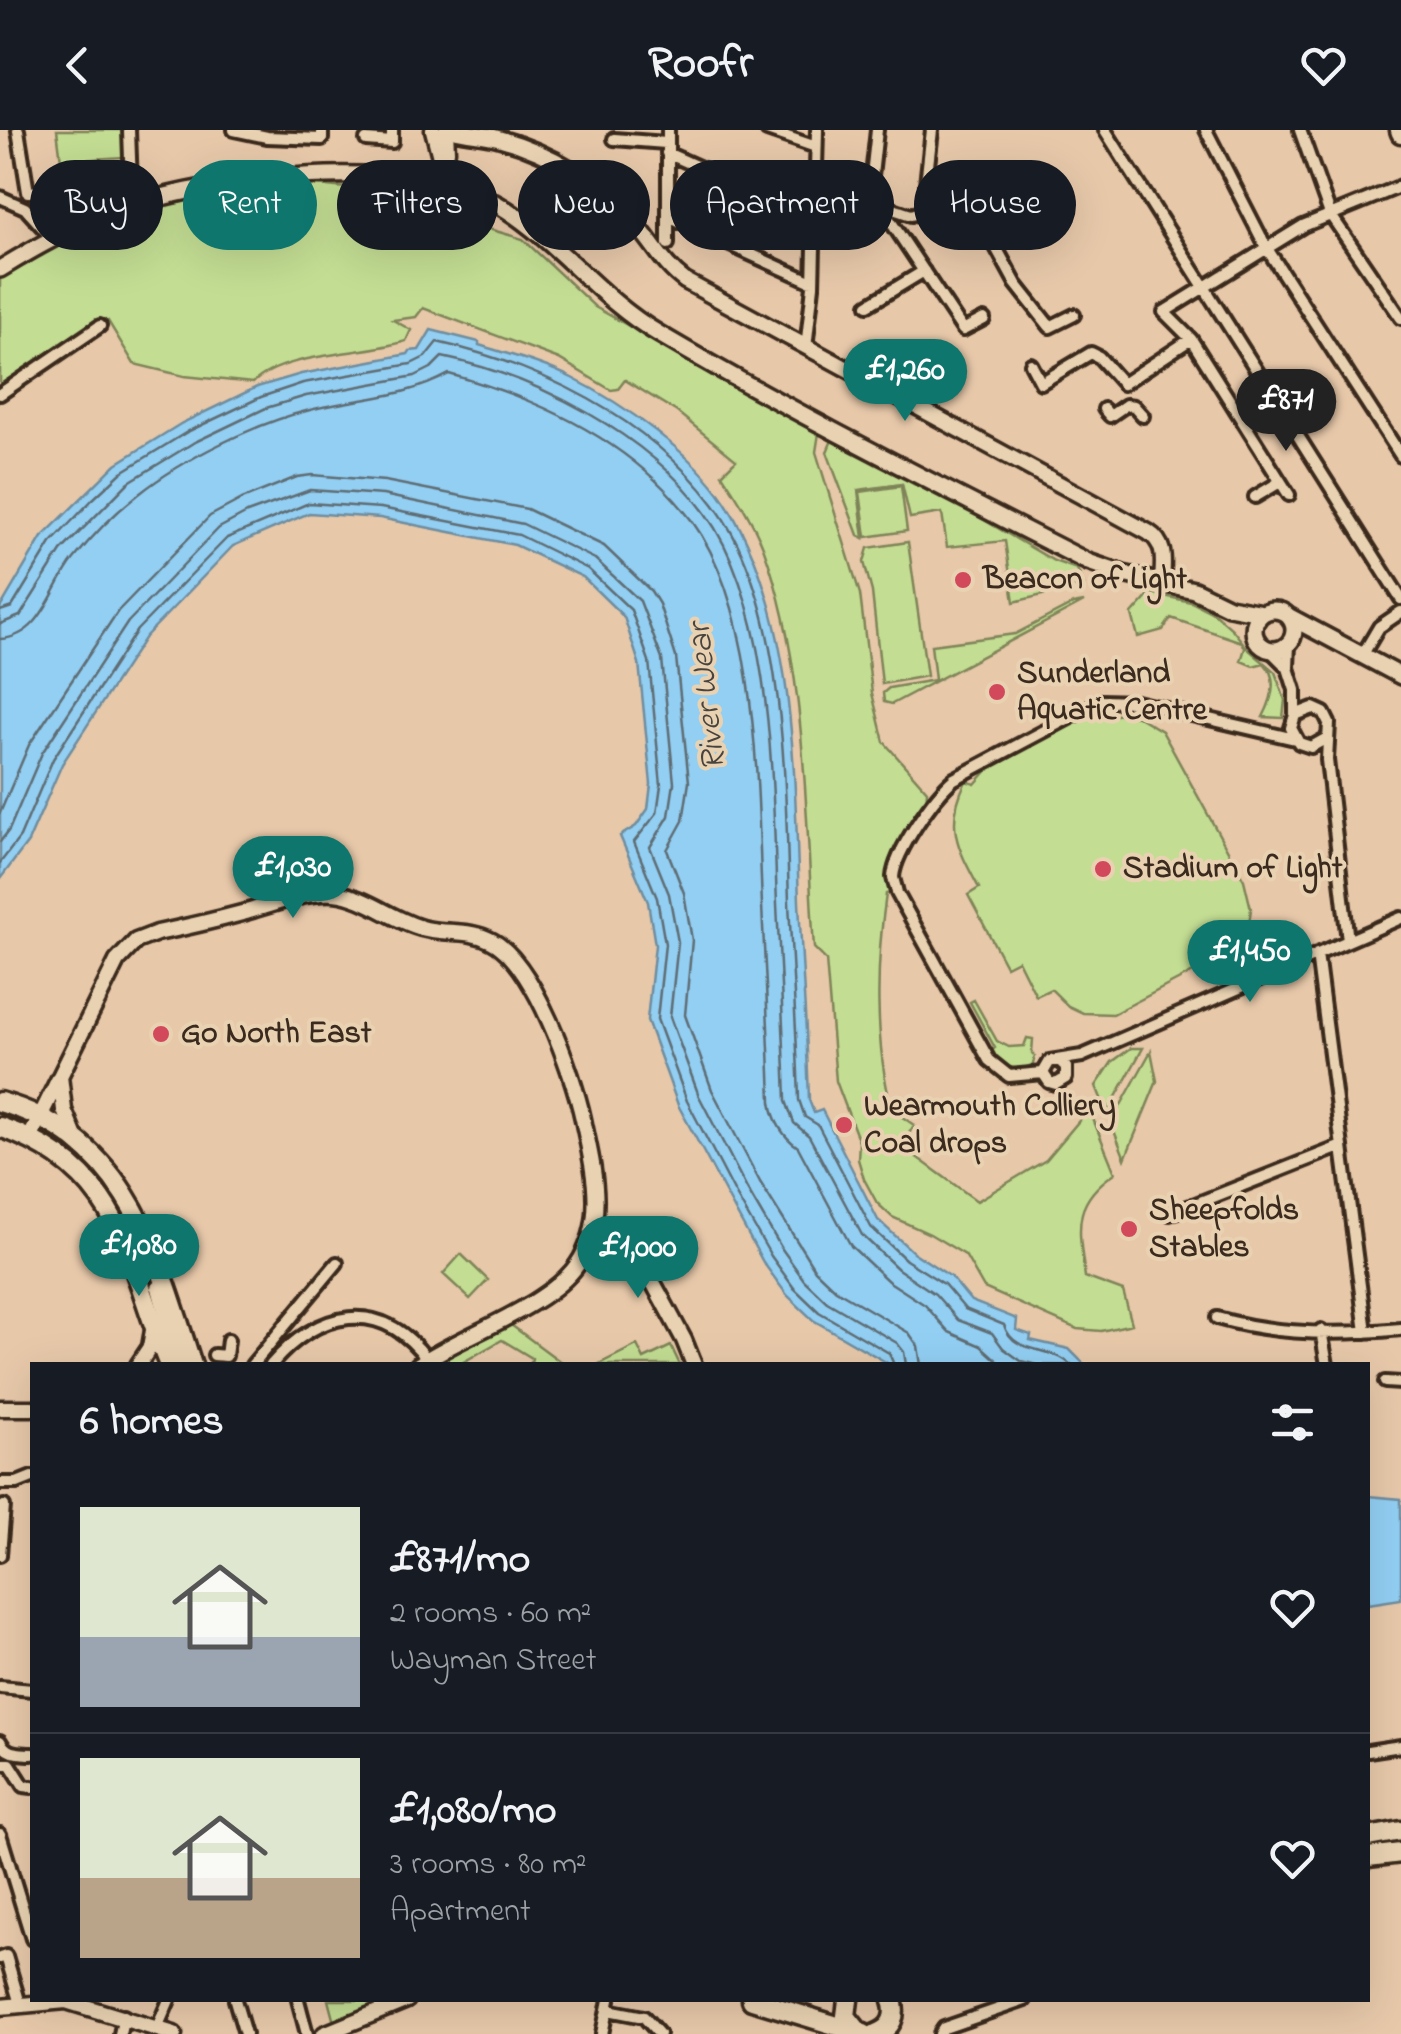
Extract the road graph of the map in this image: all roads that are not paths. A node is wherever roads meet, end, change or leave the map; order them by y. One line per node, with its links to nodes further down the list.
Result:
1 (18, 130): 31 (street)
2 (128, 130): 22 (street)
3 (234, 130): 16 (street)
4 (392, 130): 19 (street)
5 (433, 130): 23 (street)
6 (449, 130): 15 (street); 24 (street)
7 (668, 130): 21 (street)
8 (767, 130): 20 (street)
9 (817, 130): 20 (street)
10 (876, 130): 27 (street)
11 (932, 130): 28 (street)
12 (1105, 130): 47 (street)
13 (1206, 130): 40 (street)
14 (1300, 130): 36 (street)
15 (470, 132): 54 (street)
16 (267, 133): 17 (street)
17 (322, 135)
18 (620, 136): 21 (street)
19 (366, 140)
20 (816, 147): 26 (street)
21 (667, 148): 25 (street); 37 (street)
22 (130, 160)
23 (440, 160)
24 (444, 160)
25 (692, 160)
26 (816, 160)
27 (873, 160)
28 (929, 160)
29 (337, 176): 33 (main road)
30 (1401, 186): 36 (street)
31 (30, 192)
32 (0, 198): 35 (street)
33 (163, 198)
34 (498, 206): 65 (main road)
35 (30, 214)
36 (1330, 214): 40 (street); 50 (street)
37 (668, 217): 39 (street); 46 (street)
38 (894, 226): 45 (street)
39 (668, 244)
40 (1266, 248): 47 (street); 61 (street)
41 (32, 250): 44 (main road)
42 (814, 250): 46 (street)
43 (996, 250): 49 (street)
44 (0, 270)
45 (924, 270): 48 (street); 51 (street)
46 (812, 282): 54 (street)
47 (1206, 287): 53 (street); 66 (street)
48 (868, 305)
49 (1074, 315)
50 (1401, 318)
51 (984, 319)
52 (100, 326): 57 (street)
53 (1191, 339): 56 (street); 62 (street)
54 (806, 348): 65 (street)
55 (1032, 364): 56 (street)
56 (1123, 384): 58 (street)
57 (0, 394)
58 (1126, 405): 59 (street); 60 (street)
59 (1104, 409)
60 (1143, 416)
61 (1401, 456)
62 (1280, 482): 63 (street); 64 (street)
63 (1288, 495)
64 (1256, 498)
65 (1162, 582): 67 (main road)
66 (1401, 599)
67 (1229, 607): 69 (main road); 72 (main road)
68 (1401, 612): 75 (street)
69 (1262, 613): 70 (main road); 72 (main road)
70 (1290, 617): 71 (main road); 73 (main road)
71 (1324, 633): 73 (main road); 75 (main road)
72 (1254, 636): 74 (main road)
73 (1290, 642): 74 (main road); 76 (street)
74 (1271, 650): 76 (street)
75 (1364, 654): 77 (main road)
76 (1288, 668): 78 (street)
77 (1401, 676)
78 (1295, 690): 79 (street); 80 (street)
79 (1313, 708): 80 (street); 82 (street)
80 (1295, 715): 81 (street)
81 (1293, 733): 83 (street); 92 (street)
82 (1326, 738): 83 (street); 84 (street)
83 (1311, 747): 84 (street)
84 (1327, 760): 86 (street)
85 (1401, 918): 86 (street)
86 (1348, 941): 87 (street)
87 (1316, 954): 88 (street); 98 (street)
88 (1082, 1056): 89 (street); 90 (street)
89 (1059, 1060): 90 (street); 92 (street)
90 (1067, 1070): 92 (street)
91 (61, 1072): 94 (street); 97 (street); 100 (street)
92 (1043, 1073)
93 (0, 1102): 94 (highway)
94 (40, 1118): 96 (street); 97 (highway)
95 (0, 1127): 96 (highway)
96 (29, 1139): 103 (highway)
97 (80, 1145): 111 (highway)
98 (1342, 1146): 99 (street); 106 (street)
99 (1170, 1214)
100 (594, 1222): 114 (street); 115 (street)
101 (337, 1263): 112 (street)
102 (1217, 1318): 105 (street)
103 (154, 1324): 109 (street); 110 (highway)
104 (1401, 1329): 106 (street)
105 (1321, 1330): 106 (street); 116 (street)
106 (1366, 1332)
107 (228, 1340): 108 (street)
108 (222, 1359)
109 (140, 1362)
110 (176, 1362)
111 (177, 1362)
112 (254, 1362)
113 (274, 1362): 114 (street)
114 (422, 1362)
115 (693, 1362)
116 (1326, 1362)
117 (1385, 1382): 118 (street)
118 (1401, 1382)
119 (0, 1408): 120 (street)
120 (30, 1408)
121 (30, 1477): 122 (street)
122 (0, 1483)
123 (4, 1506): 124 (street)
124 (0, 1554)
125 (0, 1686): 126 (street)
126 (30, 1690)
127 (2, 1745): 130 (street)
128 (1401, 1746): 129 (street)
129 (1370, 1751)
130 (30, 1753)
131 (0, 1764): 132 (street)
132 (30, 1787)
133 (1401, 1831): 135 (highway)
134 (0, 1834): 138 (street)
135 (1370, 1837)
136 (1401, 1853): 137 (highway)
137 (1370, 1857)
138 (30, 1932)
139 (0, 1958): 149 (street)
140 (34, 2002): 149 (street)
141 (63, 2002): 153 (street)
142 (168, 2002): 154 (street)
143 (236, 2002): 157 (street)
144 (299, 2002): 158 (street)
145 (402, 2002): 159 (street)
146 (759, 2002): 162 (highway)
147 (848, 2002): 162 (highway)
148 (1019, 2002): 164 (street)
149 (20, 2004): 152 (street)
150 (609, 2005): 160 (street); 161 (street)
151 (895, 2005): 162 (highway); 163 (highway)
152 (0, 2007)
153 (115, 2010): 154 (street); 155 (street)
154 (157, 2028): 156 (street)
155 (120, 2034)
156 (174, 2034)
157 (245, 2034)
158 (307, 2034)
159 (324, 2034)
160 (602, 2034)
161 (659, 2034)
162 (865, 2034)
163 (904, 2034)
164 (940, 2034)

